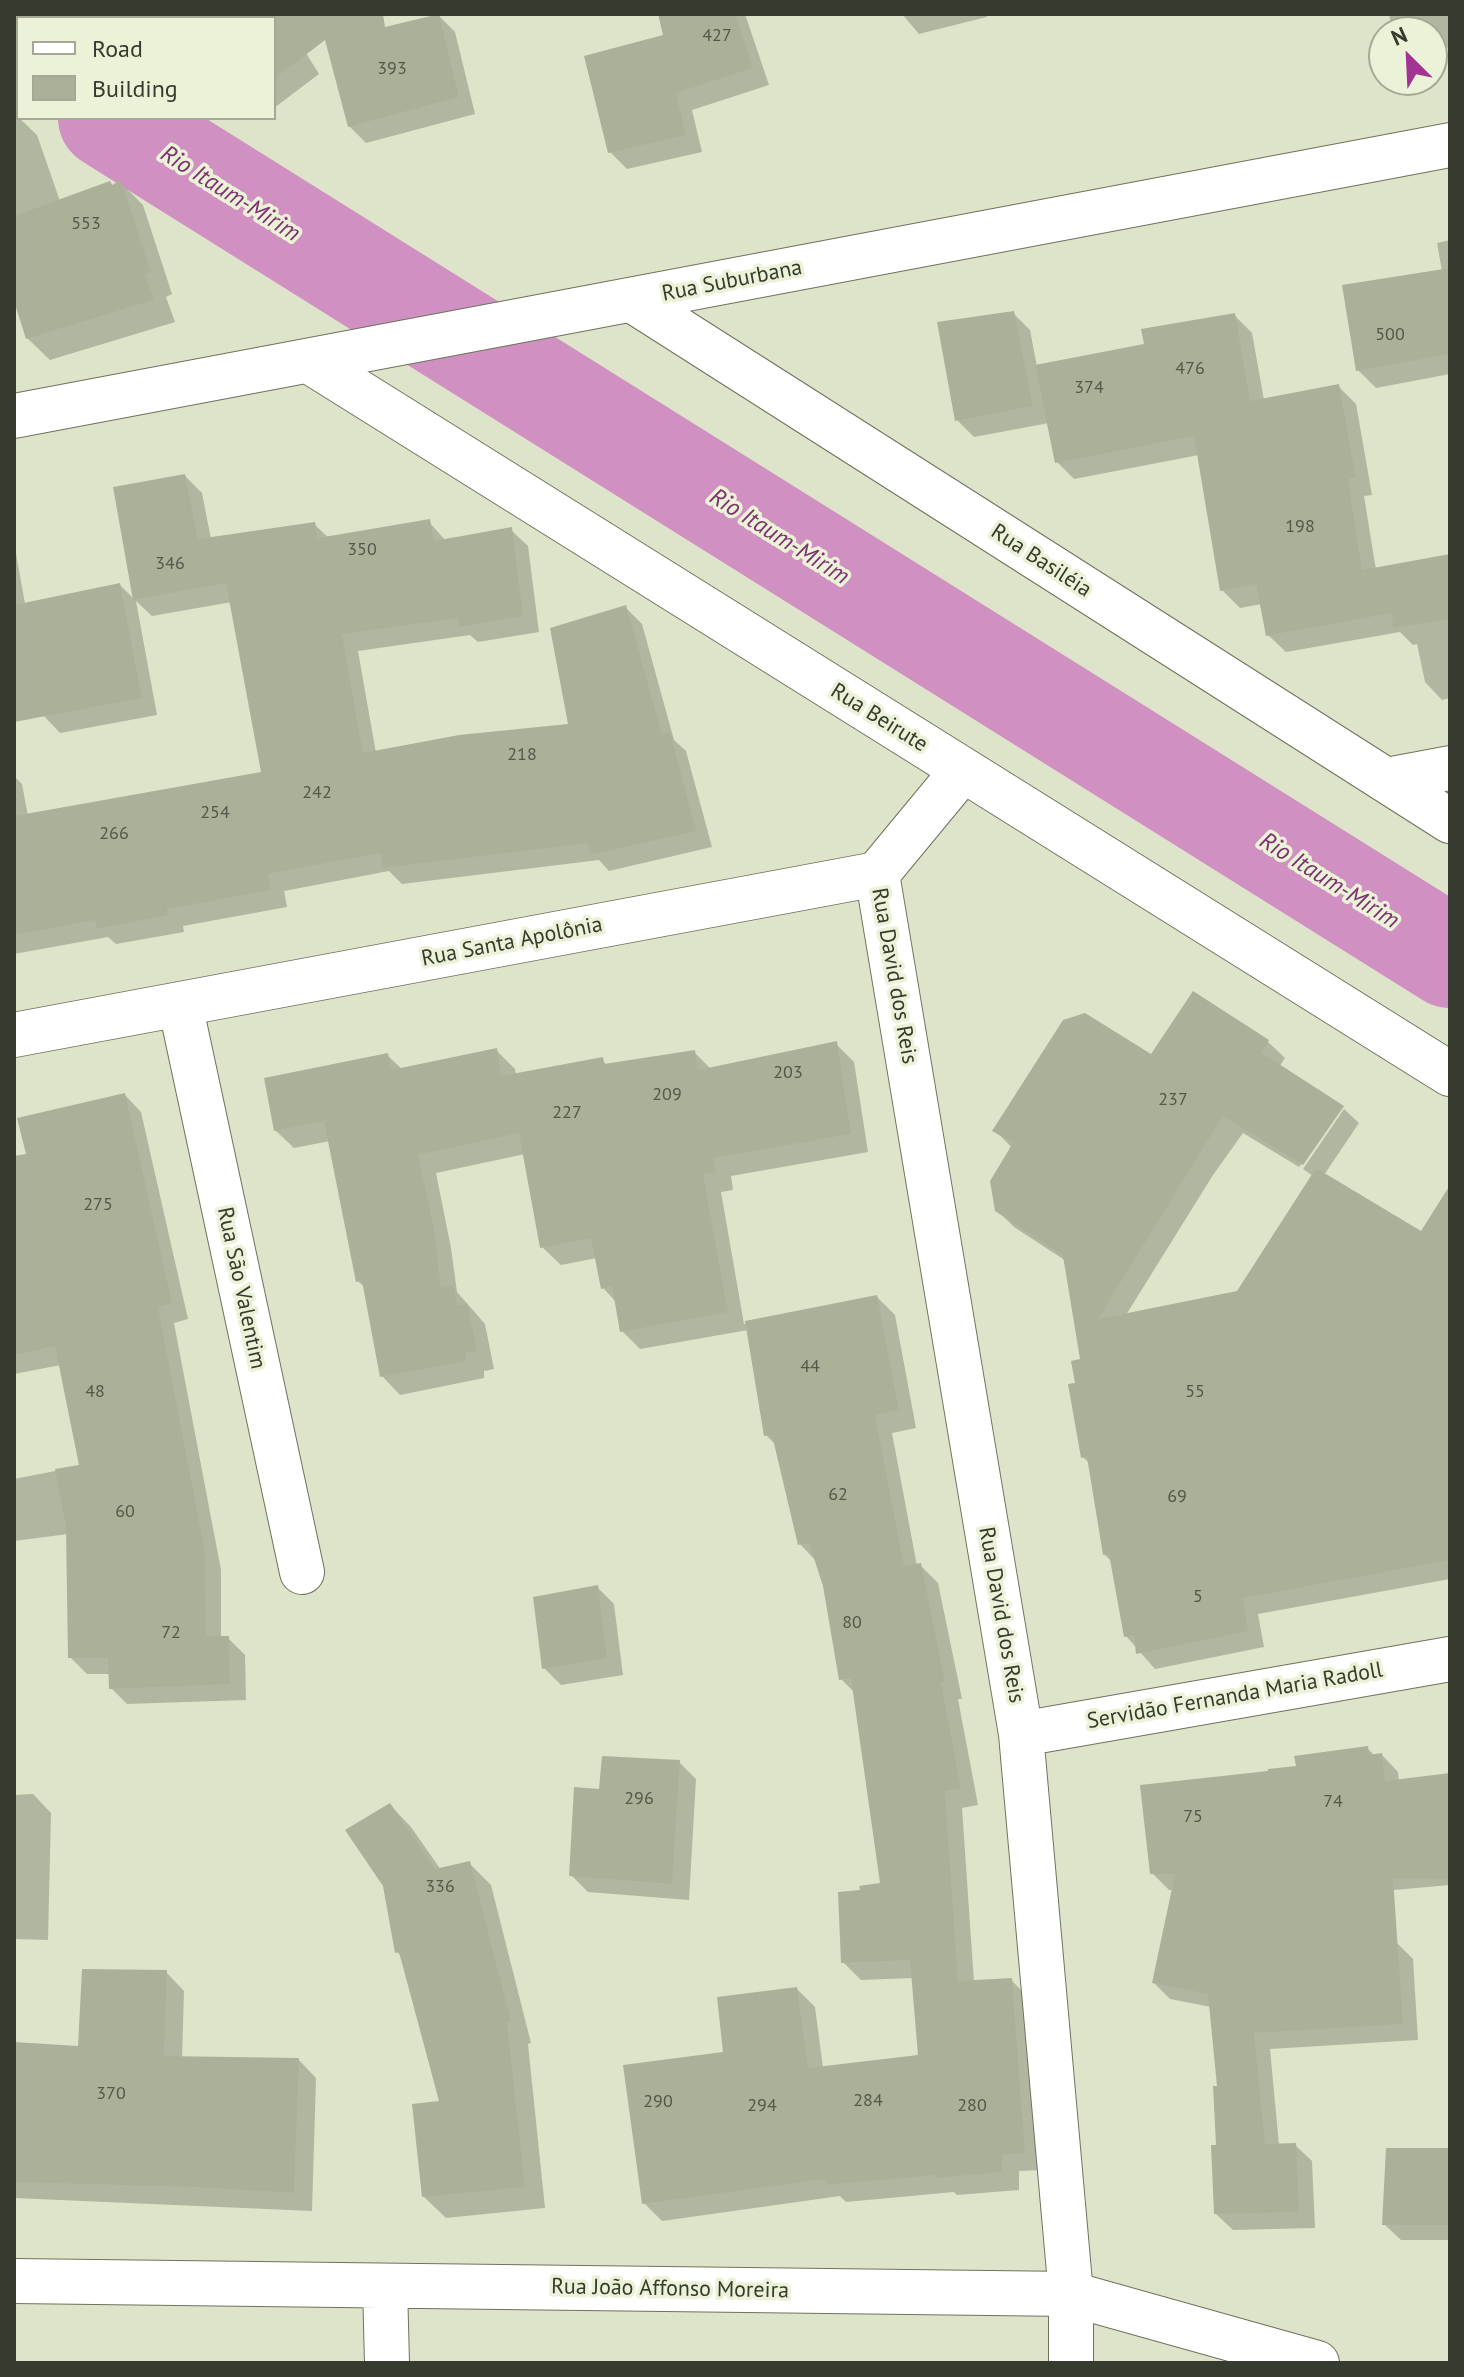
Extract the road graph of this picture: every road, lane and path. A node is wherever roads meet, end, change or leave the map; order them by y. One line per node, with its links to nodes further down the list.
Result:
1 (1450, 145): 2 (street, Rua Suburbana)
2 (623, 302): 3 (street, Rua Suburbana); 7 (street, Rua Basiléia)
3 (309, 361): 4 (street, Rua Suburbana); 6 (street, Rua Beirute)
4 (14, 416)
5 (1450, 768): 7 (street)
6 (963, 770): 9 (street); 12 (street, Rua Beirute)
7 (1386, 780): 8 (street, Rua Basiléia)
8 (1450, 821)
9 (877, 874): 10 (street, Rua Santa Apolônia); 15 (street, Rua David dos Reis)
10 (180, 1004): 11 (street, Rua Santa Apolônia); 13 (street, Rua São Valentim)
11 (14, 1035)
12 (1450, 1074)
13 (302, 1572)
14 (1450, 1659): 15 (street, Servidão Fernanda Maria Radoll)
15 (1021, 1734): 18 (street, Rua David dos Reis)
16 (14, 2281): 17 (street, Rua João Affonso Moreira)
17 (385, 2286): 18 (street, Rua João Affonso Moreira); 19 (street)
18 (1071, 2294): 20 (street, Rua David dos Reis); 21 (street, Rua João Affonso Moreira)
19 (387, 2363)
20 (1071, 2363)
21 (1317, 2363)

